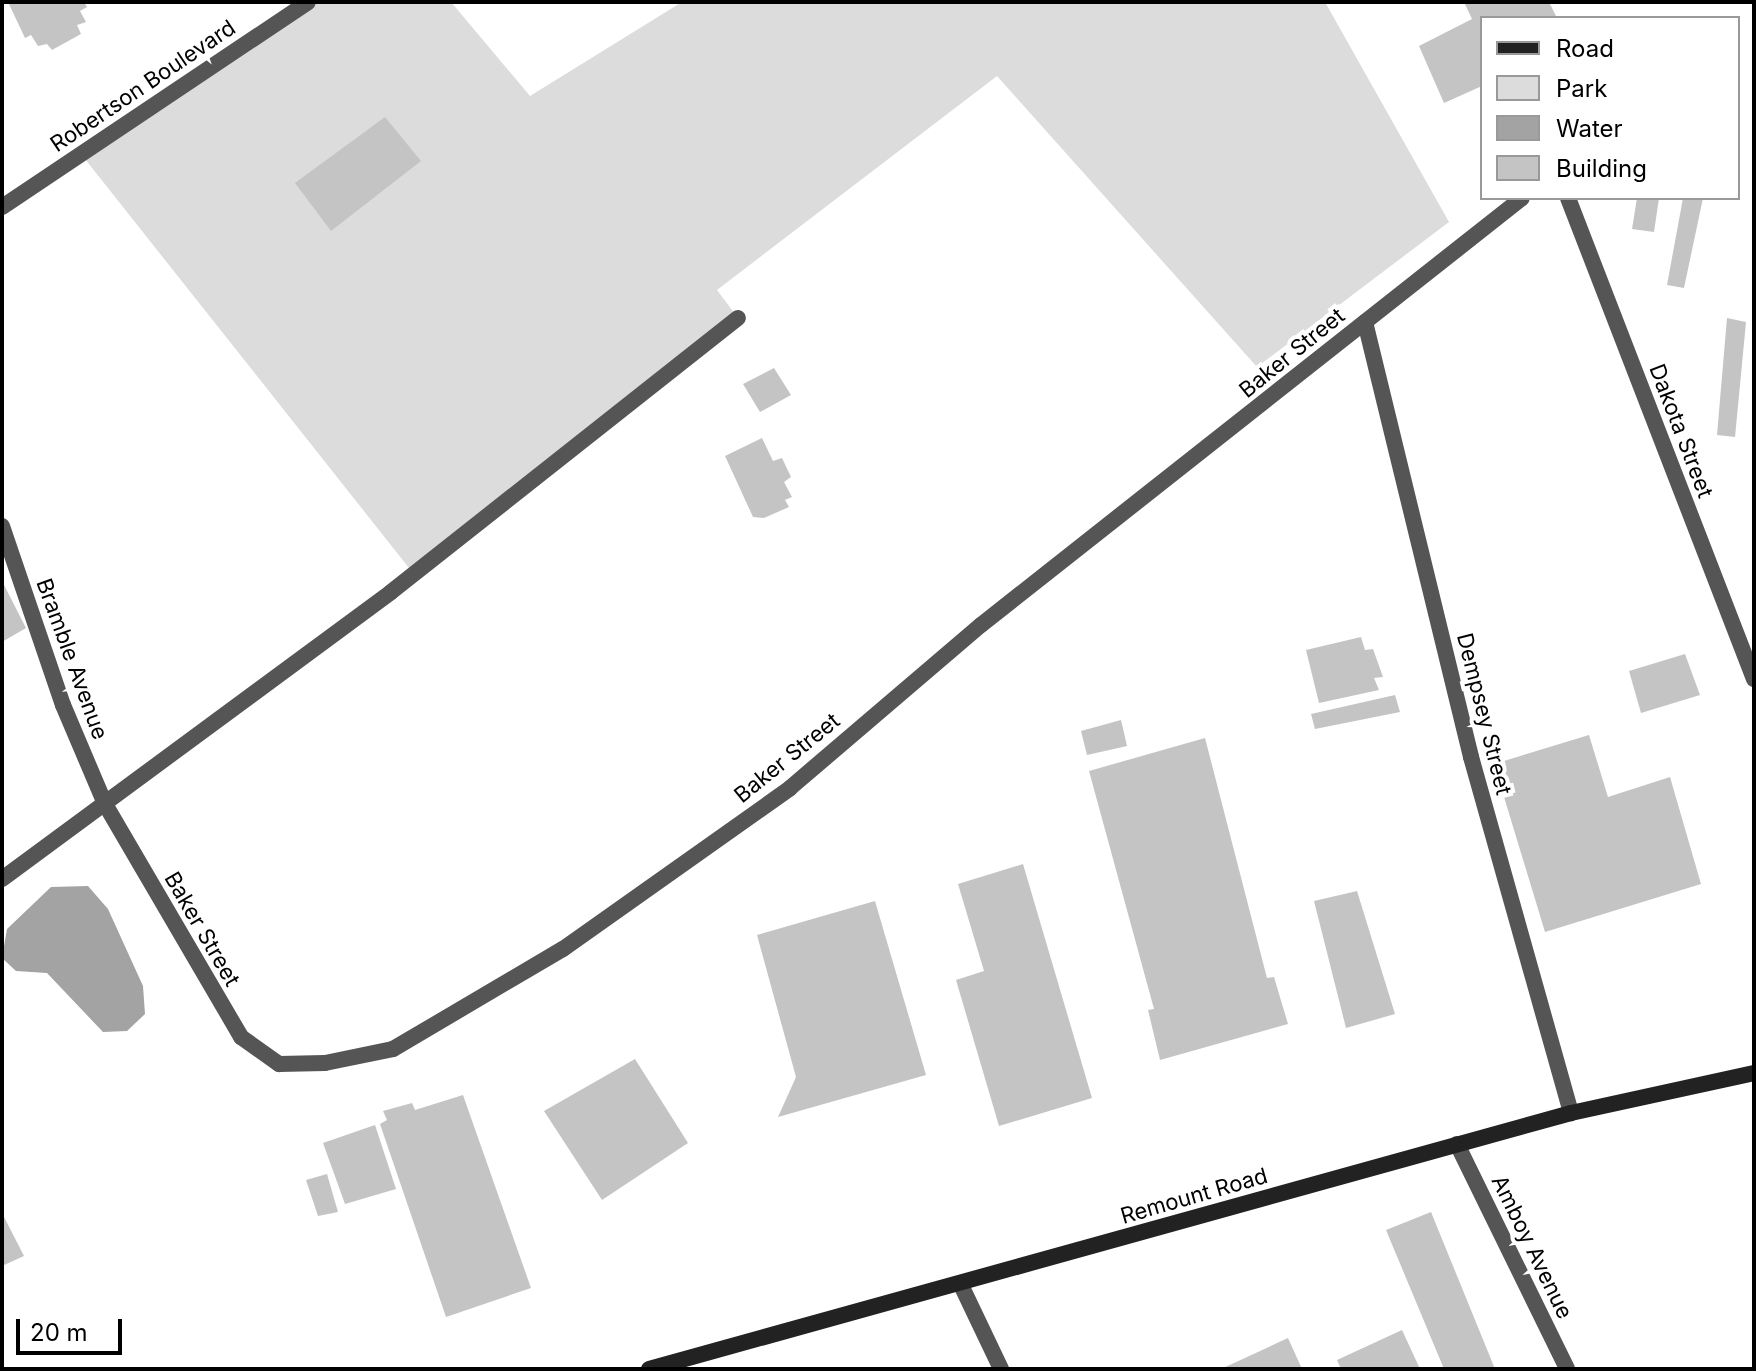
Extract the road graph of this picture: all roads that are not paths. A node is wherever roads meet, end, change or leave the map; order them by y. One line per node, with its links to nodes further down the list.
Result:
1 (308, 2): 4 (street, Robertson Boulevard)
2 (1519, 200): 6 (street, Baker Street)
3 (1569, 200): 8 (street, Dakota Street)
4 (2, 207)
5 (738, 318): 9 (street)
6 (1365, 322): 9 (street, Baker Street); 12 (street, Dempsey Street)
7 (2, 526): 9 (street, Bramble Avenue)
8 (1754, 679)
9 (105, 804): 10 (street)
10 (2, 879)
11 (1754, 1073): 12 (main road, Remount Road)
12 (1571, 1113): 13 (main road, Remount Road)
13 (1457, 1144): 14 (main road, Remount Road); 17 (street, Amboy Avenue)
14 (961, 1285): 15 (main road, Remount Road); 16 (street)
15 (649, 1369)
16 (1001, 1369)
17 (1567, 1369)

